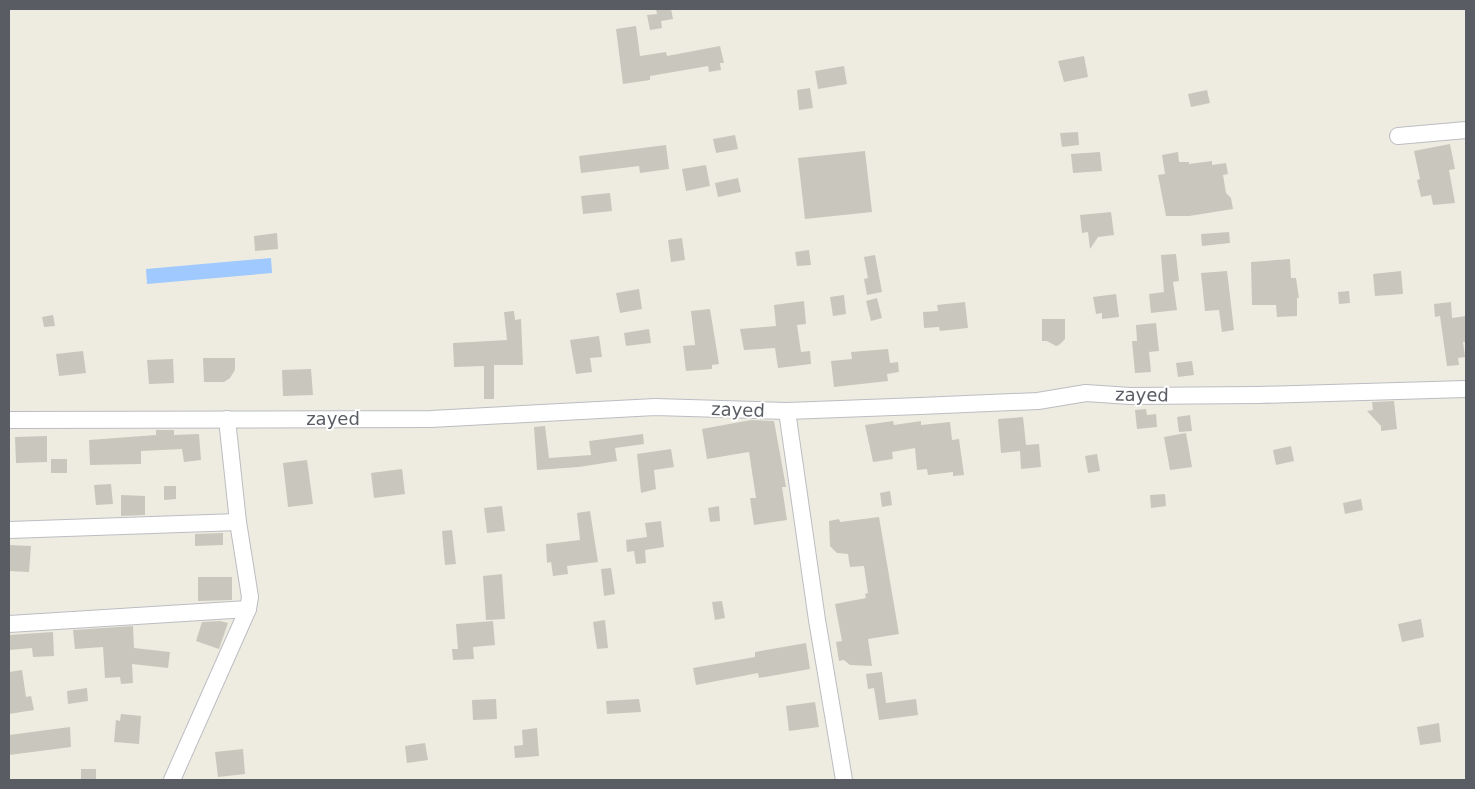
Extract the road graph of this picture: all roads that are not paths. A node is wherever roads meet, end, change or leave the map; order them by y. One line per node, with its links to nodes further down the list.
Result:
1 (1466, 130): 2 (street)
2 (1398, 136)
3 (1466, 389): 4 (street, zayed)
4 (787, 411): 5 (street, zayed); 12 (street)
5 (227, 419): 6 (street, zayed); 7 (street)
6 (9, 420)
7 (238, 522): 8 (street); 9 (street)
8 (9, 530)
9 (248, 609): 10 (street); 11 (street)
10 (9, 624)
11 (172, 780)
12 (844, 780)

